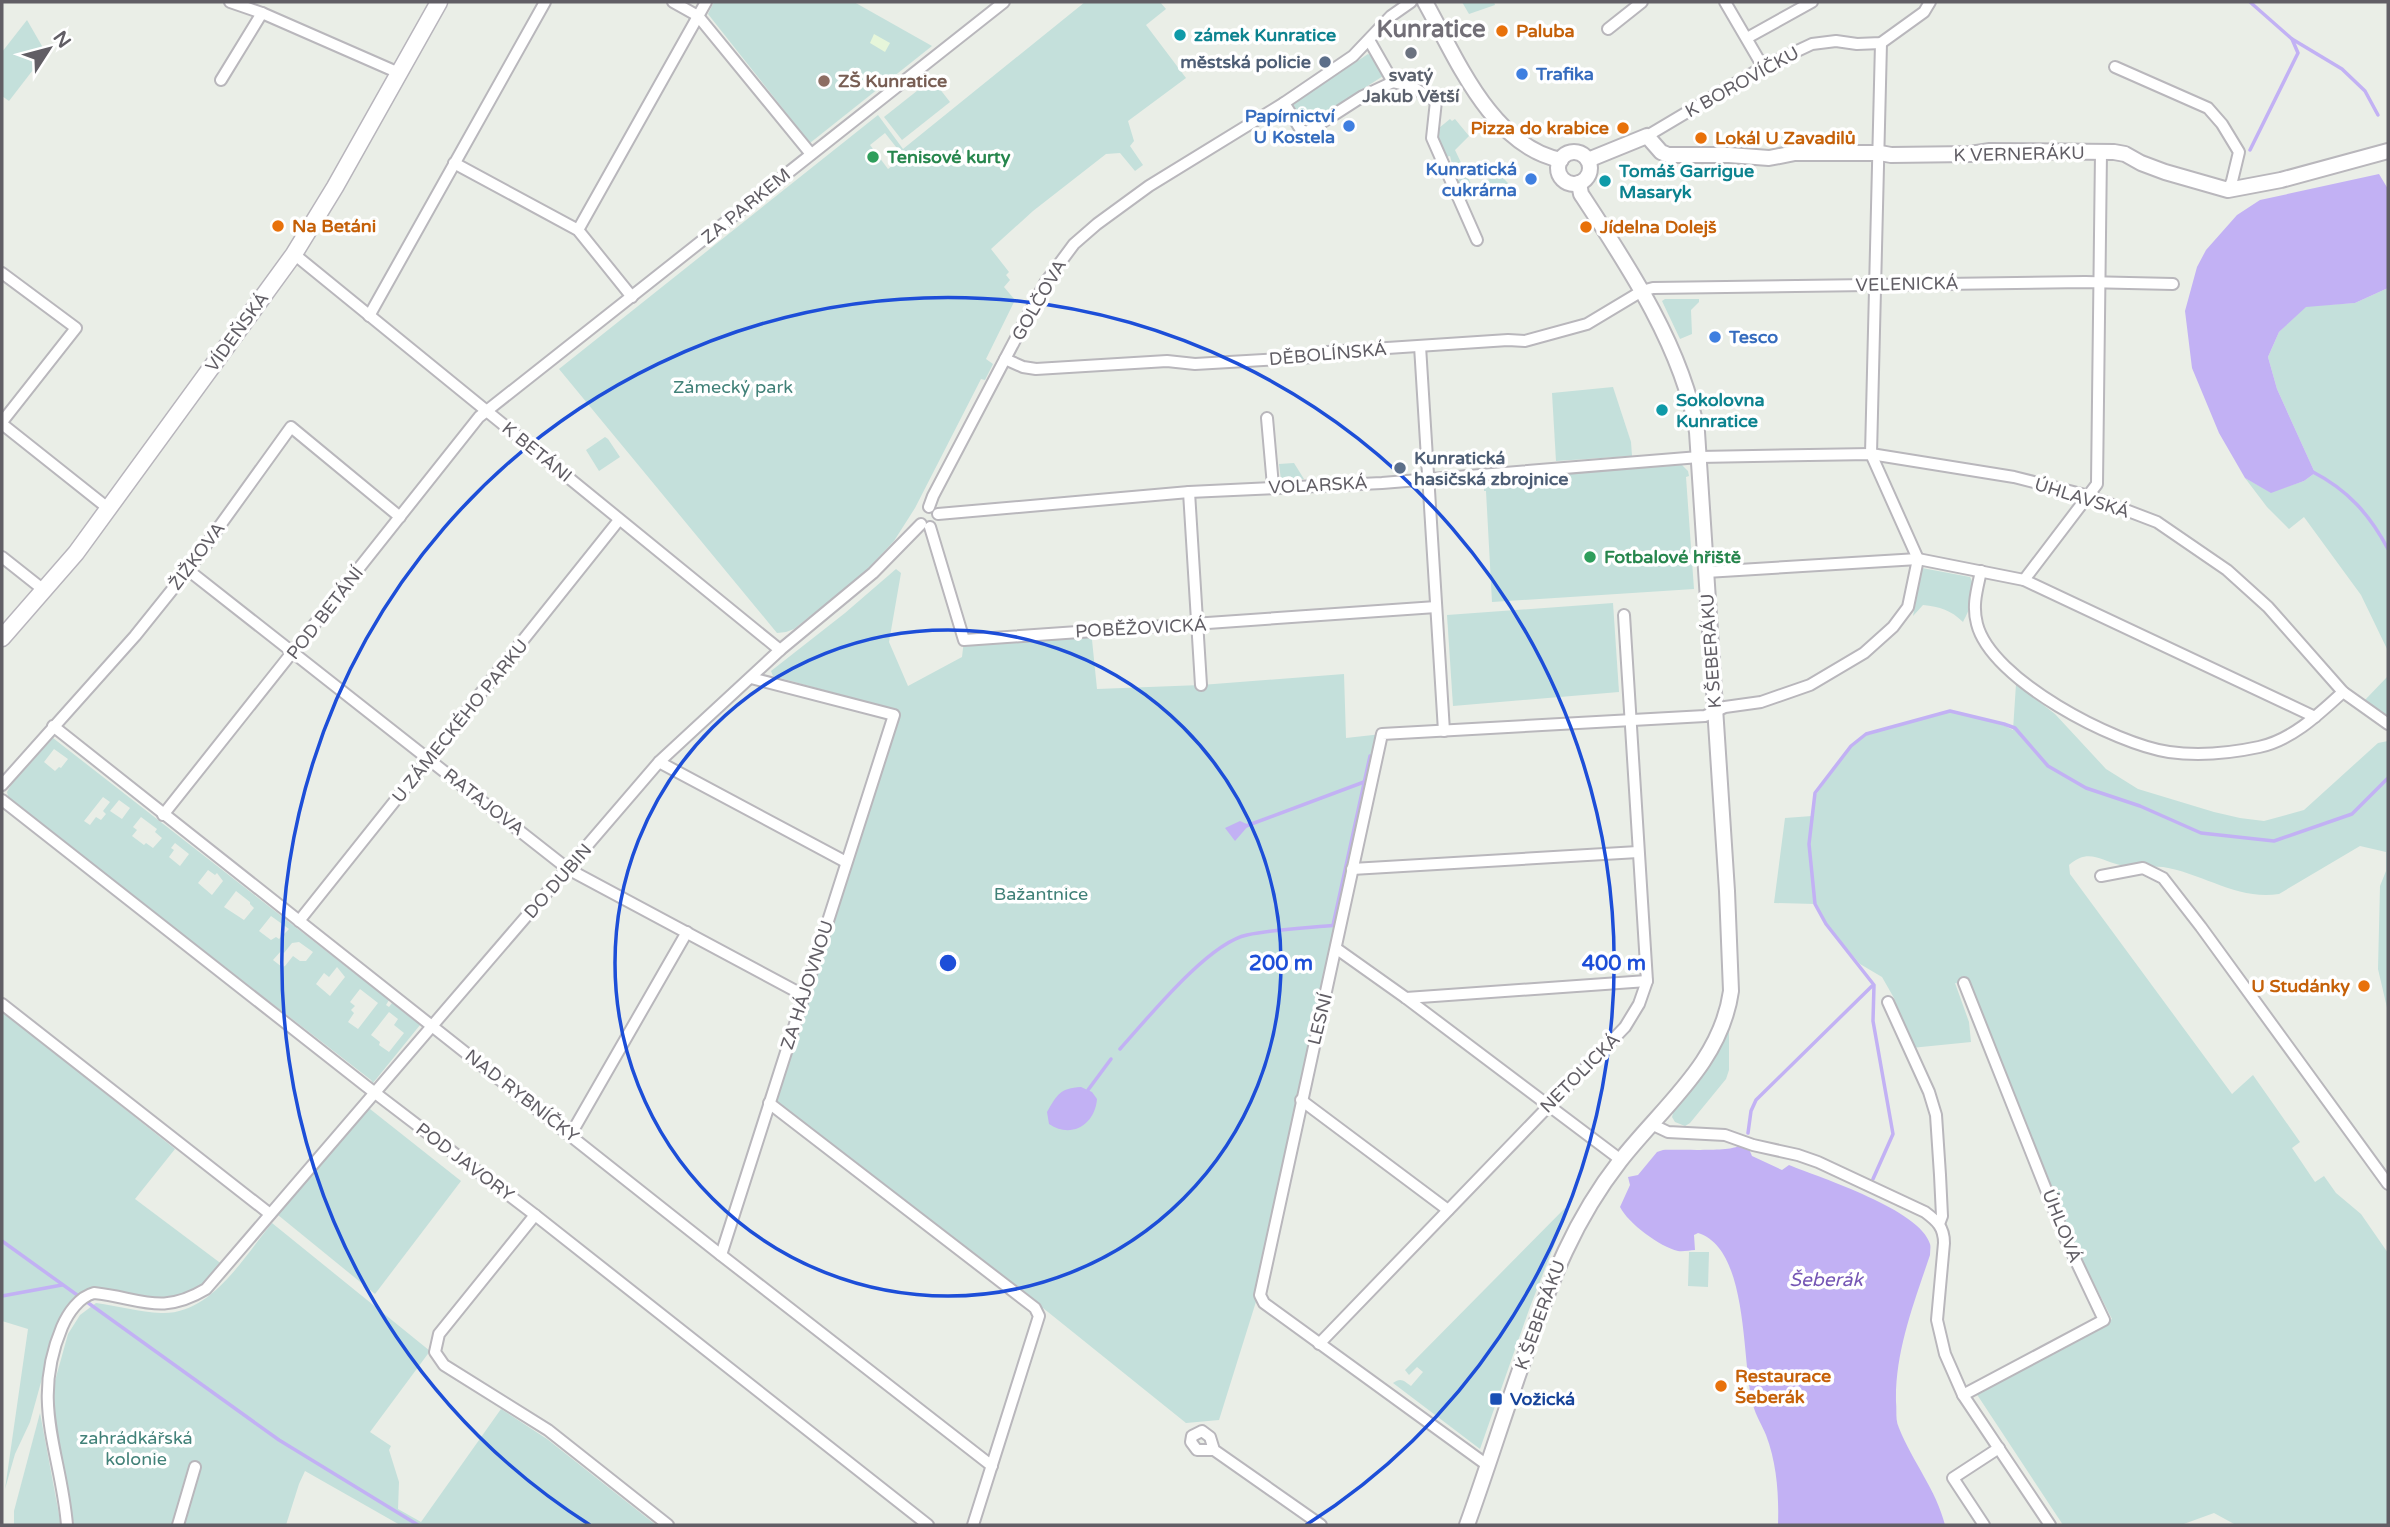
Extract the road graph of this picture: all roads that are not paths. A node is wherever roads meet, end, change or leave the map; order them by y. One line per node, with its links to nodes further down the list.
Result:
1 (230, 2): 13 (street)
2 (439, 2): 21 (main road, VÍDEŇSKÁ)
3 (545, 2): 32 (street)
4 (673, 2): 14 (street)
5 (706, 2): 14 (street)
6 (1004, 2): 29 (street, ZA PARKEM)
7 (1410, 2): 17 (street)
8 (1425, 2): 30 (street)
9 (1643, 2): 15 (street)
10 (1725, 2): 16 (street)
11 (1812, 2): 16 (street)
12 (1930, 2): 18 (street)
13 (262, 13): 21 (street); 22 (street)
14 (698, 16): 29 (street); 35 (street)
15 (1608, 29)
16 (1746, 38): 19 (street)
17 (1369, 40): 23 (street); 24 (street, GOLČOVA)
18 (1881, 43): 19 (street, K BOROVÍČKU); 28 (street)
19 (1763, 67): 25 (street, K BOROVÍČKU)
20 (2115, 67): 34 (street)
21 (399, 73): 37 (main road, VÍDEŇSKÁ)
22 (221, 80)
23 (1393, 82): 24 (street); 36 (street)
24 (1284, 103): 46 (street, GOLČOVA)
25 (1647, 136): 28 (street, K VERNERÁKU); 31 (street, K BOROVÍČKU)
26 (2388, 151): 34 (street, K VERNERÁKU)
27 (2101, 152): 28 (street, K VERNERÁKU); 34 (street, K VERNERÁKU); 39 (street)
28 (1880, 153): 41 (street)
29 (811, 154): 43 (street, ZA PARKEM)
30 (1561, 160): 31 (street); 33 (street)
31 (1588, 160): 33 (street)
32 (454, 163): 35 (street); 44 (street)
33 (1579, 183): 42 (street, K ŠEBERÁKU)
34 (2228, 190)
35 (578, 230): 43 (street)
36 (1477, 240)
37 (294, 254): 44 (street, K BETÁNI); 56 (main road, VÍDEŇSKÁ)
38 (2, 272): 48 (street)
39 (2100, 282): 40 (street, VELENICKÁ); 41 (street, VELENICKÁ); 55 (street)
40 (2173, 284)
41 (1874, 285): 42 (street, VELENICKÁ); 50 (street)
42 (1642, 291): 45 (street, DĚBOLÍNSKÁ); 51 (street, K ŠEBERÁKU)
43 (632, 297): 47 (street, ZA PARKEM)
44 (369, 316): 47 (street, K BETÁNI)
45 (1420, 346): 46 (street, DĚBOLÍNSKÁ); 52 (street)
46 (1005, 359): 57 (street, GOLČOVA)
47 (488, 411): 58 (street, POD BETÁNÍ); 59 (street, K BETÁNI)
48 (3, 418): 56 (street)
49 (1267, 418): 53 (street)
50 (1871, 454): 51 (street, ÚHLAVSKÁ); 55 (street, ÚHLAVSKÁ); 62 (street)
51 (1699, 457): 52 (street, VOLARSKÁ); 65 (street, K ŠEBERÁKU)
52 (1428, 478): 53 (street, VOLARSKÁ); 68 (street)
53 (1273, 486): 54 (street, VOLARSKÁ)
54 (1189, 492): 57 (street, VOLARSKÁ); 70 (street)
55 (2089, 496): 66 (street); 76 (street, ÚHLAVSKÁ)
56 (109, 509): 67 (main road, VÍDEŇSKÁ)
57 (933, 511): 60 (street); 60 (street)
58 (400, 517): 63 (street, ŽIŽKOVA); 73 (street, POD BETÁNÍ)
59 (619, 520): 72 (street, K BETÁNI); 83 (street, U ZÁMECKÉHO PARKU)
60 (925, 525): 70 (street, POBĚŽOVICKÁ); 72 (street)
61 (2, 557): 67 (street)
62 (1918, 559): 64 (street); 65 (street); 77 (street)
63 (188, 570): 73 (street, RATAJOVA); 81 (street, ŽIŽKOVA)
64 (1981, 571): 66 (street); 78 (street)
65 (1706, 572): 77 (street, K ŠEBERÁKU)
66 (2024, 580): 78 (street)
67 (45, 591): 71 (main road, VÍDEŇSKÁ)
68 (1436, 607): 70 (street, POBĚŽOVICKÁ); 82 (street)
69 (1624, 615): 79 (street, NETOLICKÁ)
70 (1197, 625): 75 (street)
71 (2, 638)
72 (780, 650): 74 (street, DO DUBIN)
73 (294, 653): 83 (street, RATAJOVA); 87 (street, POD BETÁNÍ)
74 (751, 678): 84 (street, DO DUBIN); 89 (street, ZA HÁJOVNOU)
75 (1201, 685)
76 (2343, 692): 78 (street); 80 (street, ÚHLAVSKÁ)
77 (1715, 712): 79 (street); 107 (street, K ŠEBERÁKU)
78 (2315, 717)
79 (1631, 720): 82 (street); 88 (street, NETOLICKÁ)
80 (2388, 724)
81 (53, 726): 85 (street, ŽIŽKOVA); 87 (street, NAD RYBNÍČKY)
82 (1444, 731): 91 (street, LESNÍ)
83 (429, 759): 90 (street, RATAJOVA); 93 (street, U ZÁMECKÉHO PARKU)
84 (659, 762): 89 (street); 90 (street, DO DUBIN)
85 (2, 785)
86 (2, 800): 103 (street, POD JAVORY)
87 (163, 815): 93 (street, NAD RYBNÍČKY)
88 (1638, 852): 91 (street); 96 (street, NETOLICKÁ)
89 (846, 862): 98 (street, ZA HÁJOVNOU)
90 (568, 869): 94 (street, RATAJOVA); 102 (street, DO DUBIN)
91 (1352, 869): 95 (street, LESNÍ)
92 (2101, 876): 110 (street)
93 (299, 921): 102 (street, NAD RYBNÍČKY)
94 (687, 932): 98 (street, RATAJOVA); 108 (street)
95 (1337, 949): 99 (street); 104 (street, LESNÍ)
96 (1647, 981): 99 (street); 106 (street, NETOLICKÁ)
97 (1964, 983): 117 (street, ÚHLOVÁ)
98 (805, 996): 105 (street, ZA HÁJOVNOU)
99 (1406, 998): 106 (street)
100 (1888, 1002): 114 (street)
101 (2, 1004): 112 (street)
102 (433, 1027): 103 (street, DO DUBIN); 108 (street, NAD RYBNÍČKY)
103 (375, 1094): 112 (street, DO DUBIN); 113 (street, POD JAVORY)
104 (1301, 1100): 111 (street); 116 (street, LESNÍ)
105 (769, 1103): 115 (street, ZA HÁJOVNOU); 121 (street)
106 (1548, 1104): 109 (street); 111 (street, NETOLICKÁ)
107 (1651, 1124): 109 (street, K ŠEBERÁKU); 114 (street)
108 (570, 1134): 115 (street, NAD RYBNÍČKY)
109 (1620, 1160): 120 (street, K ŠEBERÁKU)
110 (2388, 1184)
111 (1448, 1210): 116 (street, NETOLICKÁ)
112 (270, 1214): 123 (street, DO DUBIN)
113 (535, 1215): 125 (street); 126 (street, POD JAVORY)
114 (1940, 1224): 117 (street)
115 (721, 1255): 121 (street, NAD RYBNÍČKY)
116 (1319, 1344): 120 (street)
117 (1964, 1395): 118 (street)
118 (1999, 1448): 130 (street); 131 (street)
119 (1214, 1450): 128 (street)
120 (1487, 1465): 129 (street, K ŠEBERÁKU)
121 (992, 1466): 127 (street)
122 (195, 1467): 124 (street)
123 (66, 1525)
124 (178, 1525)
125 (668, 1525)
126 (928, 1525)
127 (973, 1525)
128 (1321, 1525)
129 (1467, 1525)
130 (1984, 1525)
131 (2050, 1525)

